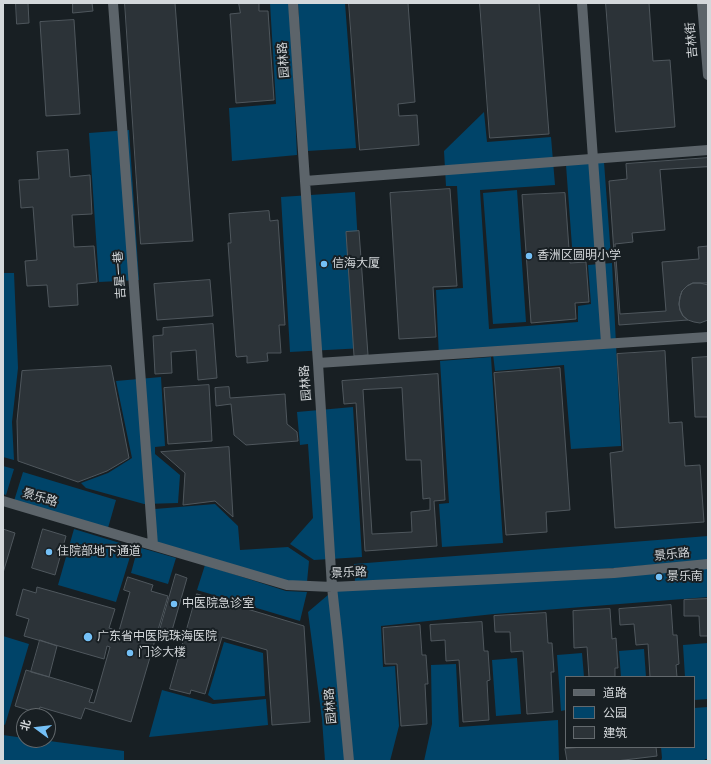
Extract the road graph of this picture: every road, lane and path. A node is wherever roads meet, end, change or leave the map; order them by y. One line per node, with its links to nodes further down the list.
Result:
1 (113, 3): 13 (street, 吉星一巷)
2 (293, 3): 8 (street, 园林路)
3 (582, 3): 7 (street)
4 (702, 3): 5 (street, 吉林街)
5 (708, 75)
6 (708, 150): 7 (street)
7 (594, 158): 8 (street); 10 (street)
8 (305, 181): 11 (street, 园林路)
9 (708, 337): 10 (street)
10 (606, 344): 11 (street)
11 (318, 363): 15 (street, 园林路)
12 (3, 501): 13 (street, 景乐路)
13 (153, 545): 15 (street, 景乐路)
14 (708, 564): 15 (street, 景乐路)
15 (332, 587): 16 (street, 园林路)
16 (349, 761)

